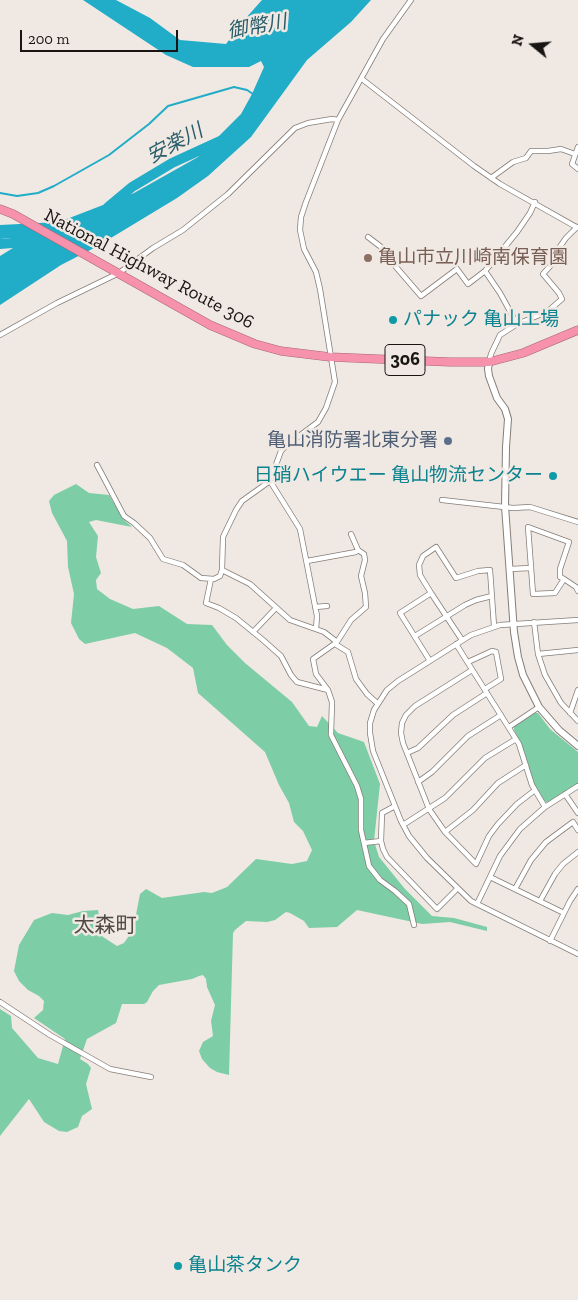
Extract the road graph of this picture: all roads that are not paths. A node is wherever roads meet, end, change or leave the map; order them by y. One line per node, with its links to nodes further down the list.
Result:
1 (411, 0): 2 (street)
2 (362, 79): 3 (street); 7 (street)
3 (338, 120): 13 (street); 17 (street)
4 (578, 147): 5 (street)
5 (575, 154): 6 (street); 7 (street)
6 (578, 169)
7 (491, 178): 8 (street)
8 (534, 202): 10 (street); 12 (street)
9 (0, 209): 13 (highway, National Highway Route 306 / 306)
10 (577, 227): 14 (street)
11 (368, 237): 12 (street)
12 (485, 271): 14 (street)
13 (116, 272): 16 (street); 17 (highway, National Highway Route 306 / 306)
14 (517, 324): 18 (street)
15 (578, 329): 18 (highway, National Highway Route 306 / 306)
16 (0, 336)
17 (330, 358): 18 (highway, National Highway Route 306 / 306); 20 (street)
18 (489, 362): 22 (street)
19 (97, 465): 30 (street)
20 (270, 480): 26 (street); 29 (street)
21 (442, 500): 22 (street)
22 (505, 506): 23 (street); 28 (street)
23 (578, 522)
24 (351, 534): 25 (street)
25 (358, 550): 26 (street); 47 (street)
26 (307, 561): 36 (street)
27 (531, 568): 28 (street); 31 (street); 31 (street)
28 (510, 569): 41 (street)
29 (222, 570): 30 (street); 37 (street)
30 (212, 579): 44 (street)
31 (564, 579): 32 (street)
32 (578, 591)
33 (431, 592): 34 (street); 38 (street); 45 (street)
34 (492, 596): 38 (street); 42 (street)
35 (327, 606): 36 (street)
36 (315, 607): 43 (street)
37 (275, 609): 43 (street); 44 (street)
38 (447, 616): 45 (street); 46 (street)
39 (578, 620): 40 (street)
40 (534, 622): 41 (street); 50 (street)
41 (514, 624): 42 (street); 58 (street)
42 (494, 626): 46 (street)
43 (316, 629): 47 (street)
44 (253, 632): 54 (street)
45 (415, 636): 51 (street)
46 (462, 640): 48 (street)
47 (336, 643): 54 (street); 57 (street)
48 (456, 644): 51 (street); 52 (street)
49 (578, 650): 50 (street)
50 (538, 654): 59 (street)
51 (430, 661): 57 (street)
52 (468, 662): 53 (street); 56 (street)
53 (472, 670): 56 (street); 65 (street)
54 (328, 690): 79 (street)
55 (578, 690): 59 (street)
56 (486, 691): 60 (street); 65 (street)
57 (377, 703): 71 (street)
58 (539, 707): 62 (street); 64 (street)
59 (570, 713): 61 (street)
60 (501, 715): 62 (street); 67 (street)
61 (578, 721)
62 (509, 727): 63 (street)
63 (516, 739): 66 (street); 73 (street)
64 (578, 746)
65 (407, 753): 67 (street)
66 (526, 765): 69 (street); 77 (street)
67 (418, 782): 73 (street)
68 (578, 786): 70 (street)
69 (535, 790): 72 (street); 77 (street)
70 (566, 794): 72 (street); 74 (street)
71 (395, 806): 75 (street); 78 (street)
72 (546, 807): 81 (street)
73 (429, 809): 75 (street); 77 (street)
74 (578, 813)
75 (403, 825): 82 (street)
76 (578, 830): 83 (street)
77 (444, 832)
78 (381, 841): 79 (street); 82 (street)
79 (364, 843): 88 (street)
80 (578, 852): 85 (street)
81 (490, 877): 83 (street); 86 (street)
82 (457, 889): 86 (street)
83 (515, 889): 85 (street)
84 (578, 889): 87 (street)
85 (540, 902): 87 (street)
86 (477, 904): 89 (street)
87 (564, 913): 89 (street)
88 (414, 925)
89 (550, 941): 90 (street)
90 (577, 953)
91 (0, 1002): 92 (street)
92 (151, 1077)

